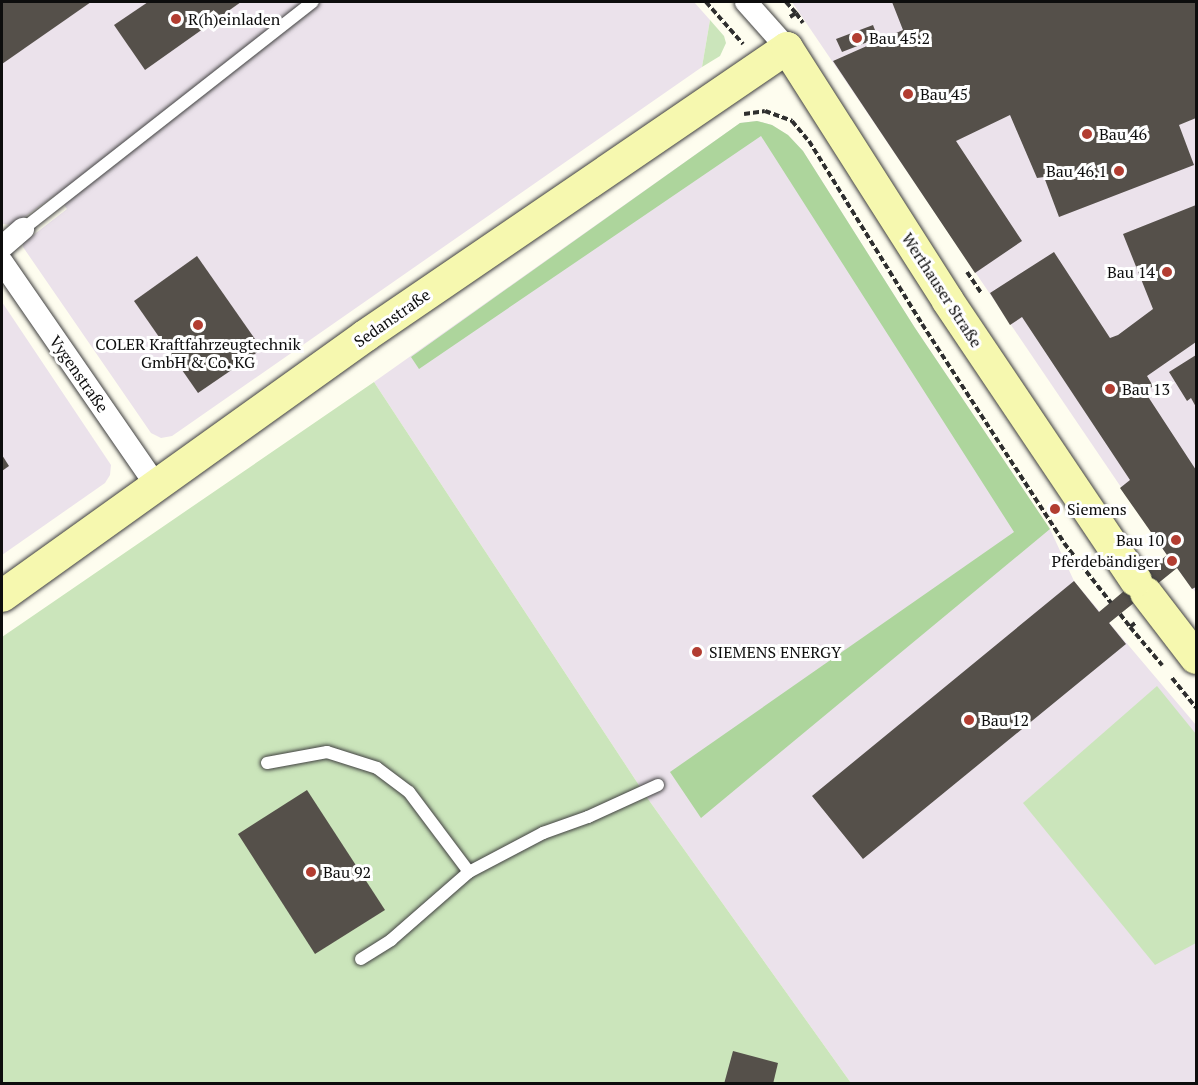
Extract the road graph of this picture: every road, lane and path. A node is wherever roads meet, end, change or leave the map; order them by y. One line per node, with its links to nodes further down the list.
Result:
1 (313, 2): 9 (lane)
2 (706, 2): 6 (path)
3 (746, 2): 7 (street, Werthauser Straße)
4 (786, 2): 5 (path)
5 (795, 13)
6 (746, 47)
7 (787, 48): 12 (main road, Sedanstraße); 17 (main road, Werthauser Straße)
8 (738, 114): 14 (path)
9 (23, 230): 10 (street)
10 (2, 247)
11 (2, 262): 12 (street, Vygenstraße)
12 (156, 485): 13 (main road, Sedanstraße)
13 (2, 596)
14 (1111, 603)
15 (1120, 614): 16 (path)
16 (1130, 627)
17 (1197, 658)
18 (267, 762): 20 (lane)
19 (658, 785): 20 (lane)
20 (469, 872): 21 (lane)
21 (361, 960)

